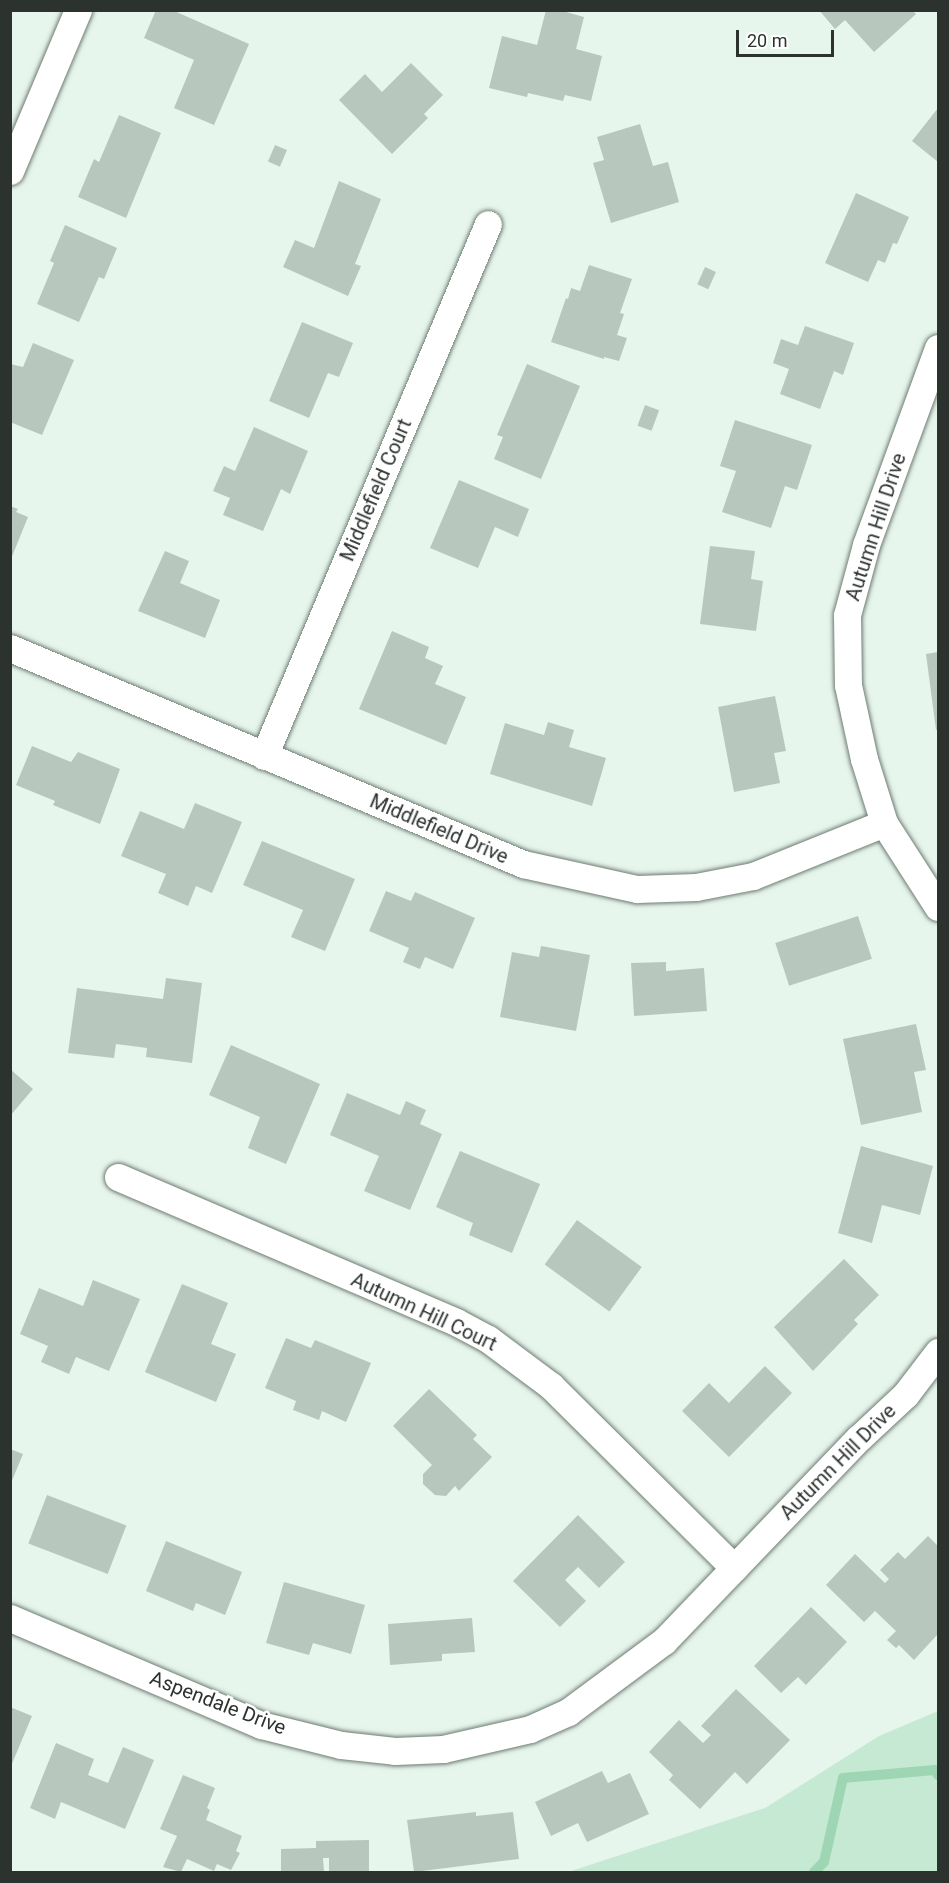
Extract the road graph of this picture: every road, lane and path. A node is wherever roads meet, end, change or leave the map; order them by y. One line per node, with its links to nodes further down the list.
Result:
1 (78, 10): 2 (street)
2 (10, 171)
3 (488, 224): 6 (street, Middlefield Court)
4 (939, 348): 7 (street, Autumn Hill Drive)
5 (10, 648): 6 (street, Middlefield Drive)
6 (264, 756): 7 (street, Middlefield Drive)
7 (884, 823): 8 (street, Autumn Hill Drive)
8 (939, 907)
9 (118, 1177): 11 (street, Autumn Hill Court)
10 (939, 1353): 11 (street, Autumn Hill Drive)
11 (734, 1568): 12 (street, Aspendale Drive)
12 (10, 1618)

